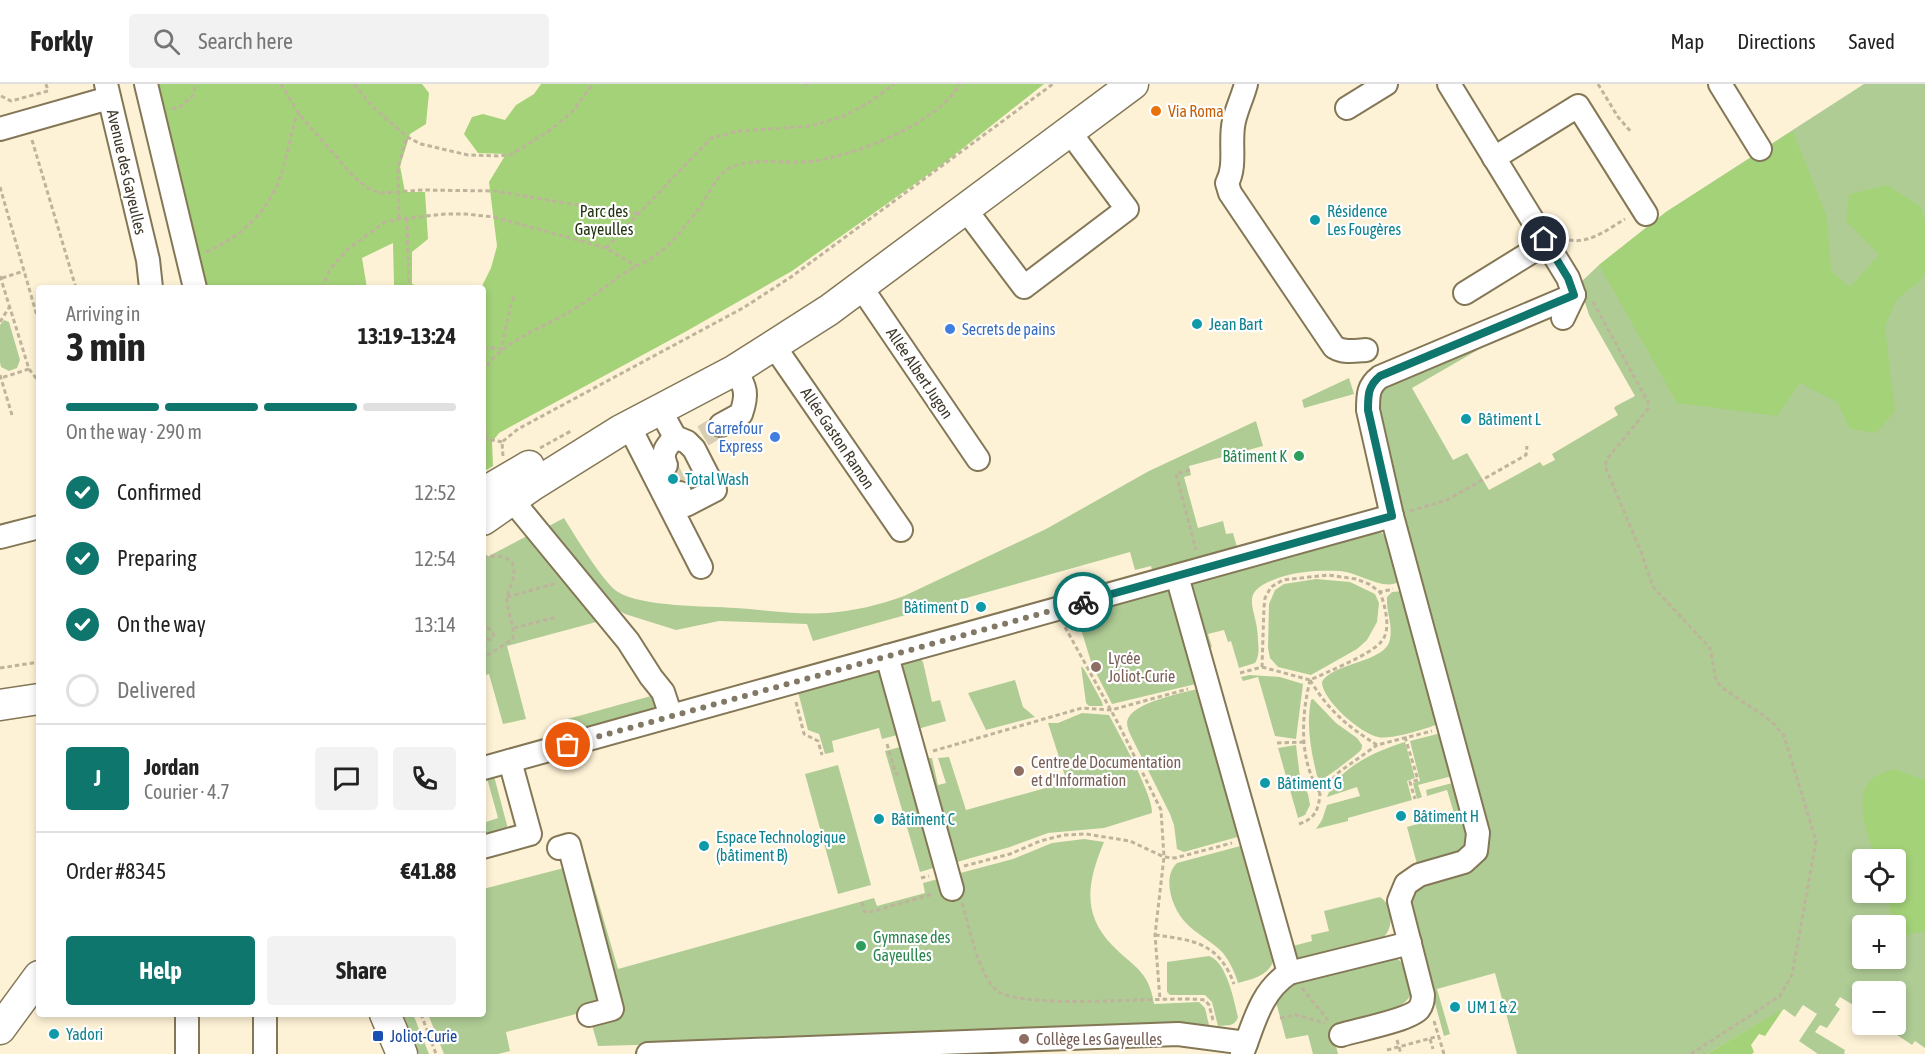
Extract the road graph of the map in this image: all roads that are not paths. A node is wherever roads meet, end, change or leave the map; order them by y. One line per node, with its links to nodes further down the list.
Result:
1 (146, 84): 19 (street)
2 (1134, 84): 10 (main road)
3 (1246, 84): 25 (street)
4 (1386, 84): 8 (street)
5 (1449, 84): 12 (street)
6 (1720, 84): 11 (street)
7 (108, 91): 9 (street); 16 (street, Avenue des Gayeulles)
8 (1347, 108)
9 (0, 129)
10 (1069, 131): 13 (main road); 13 (street)
11 (1760, 148)
12 (1494, 158): 14 (street); 15 (street)
13 (966, 210): 20 (main road)
14 (1644, 212)
15 (1545, 241): 21 (street); 22 (street)
16 (148, 260): 17 (street, Avenue des Gayeulles); 18 (street, Avenue des Gayeulles)
17 (151, 285)
18 (165, 285)
19 (194, 285)
20 (861, 287): 24 (main road); 30 (street, Allée Albert Jugon)
21 (1577, 290): 23 (street); 35 (street)
22 (1465, 293)
23 (1563, 318)
24 (774, 346): 26 (main road); 38 (street, Allée Gaston Ramon)
25 (1366, 350)
26 (735, 370): 27 (main road); 29 (street)
27 (660, 410): 28 (main road); 29 (street)
28 (625, 428): 32 (main road); 34 (main road); 40 (street)
29 (697, 435): 31 (street); 33 (street)
30 (978, 459)
31 (666, 465)
32 (486, 491)
33 (680, 493)
34 (512, 500): 36 (main road); 45 (street)
35 (1397, 515): 41 (street); 51 (street)
36 (486, 518)
37 (36, 527): 39 (street)
38 (901, 530)
39 (0, 537)
40 (700, 567)
41 (1177, 576): 42 (street); 52 (street)
42 (886, 657): 45 (street); 50 (street)
43 (36, 699): 44 (main road)
44 (0, 705)
45 (671, 716): 46 (street)
46 (510, 761): 47 (street); 48 (street)
47 (486, 767)
48 (486, 846)
49 (559, 848): 54 (street)
50 (949, 880)
51 (1410, 943): 52 (street); 59 (street)
52 (1289, 973): 60 (street)
53 (36, 980): 58 (main road)
54 (589, 1015)
55 (187, 1017): 61 (street)
56 (265, 1017): 62 (street)
57 (386, 1017): 63 (main road)
58 (0, 1029)
59 (1341, 1035)
60 (1246, 1050): 64 (street)
61 (188, 1054)
62 (265, 1054)
63 (402, 1054)
64 (648, 1054)

